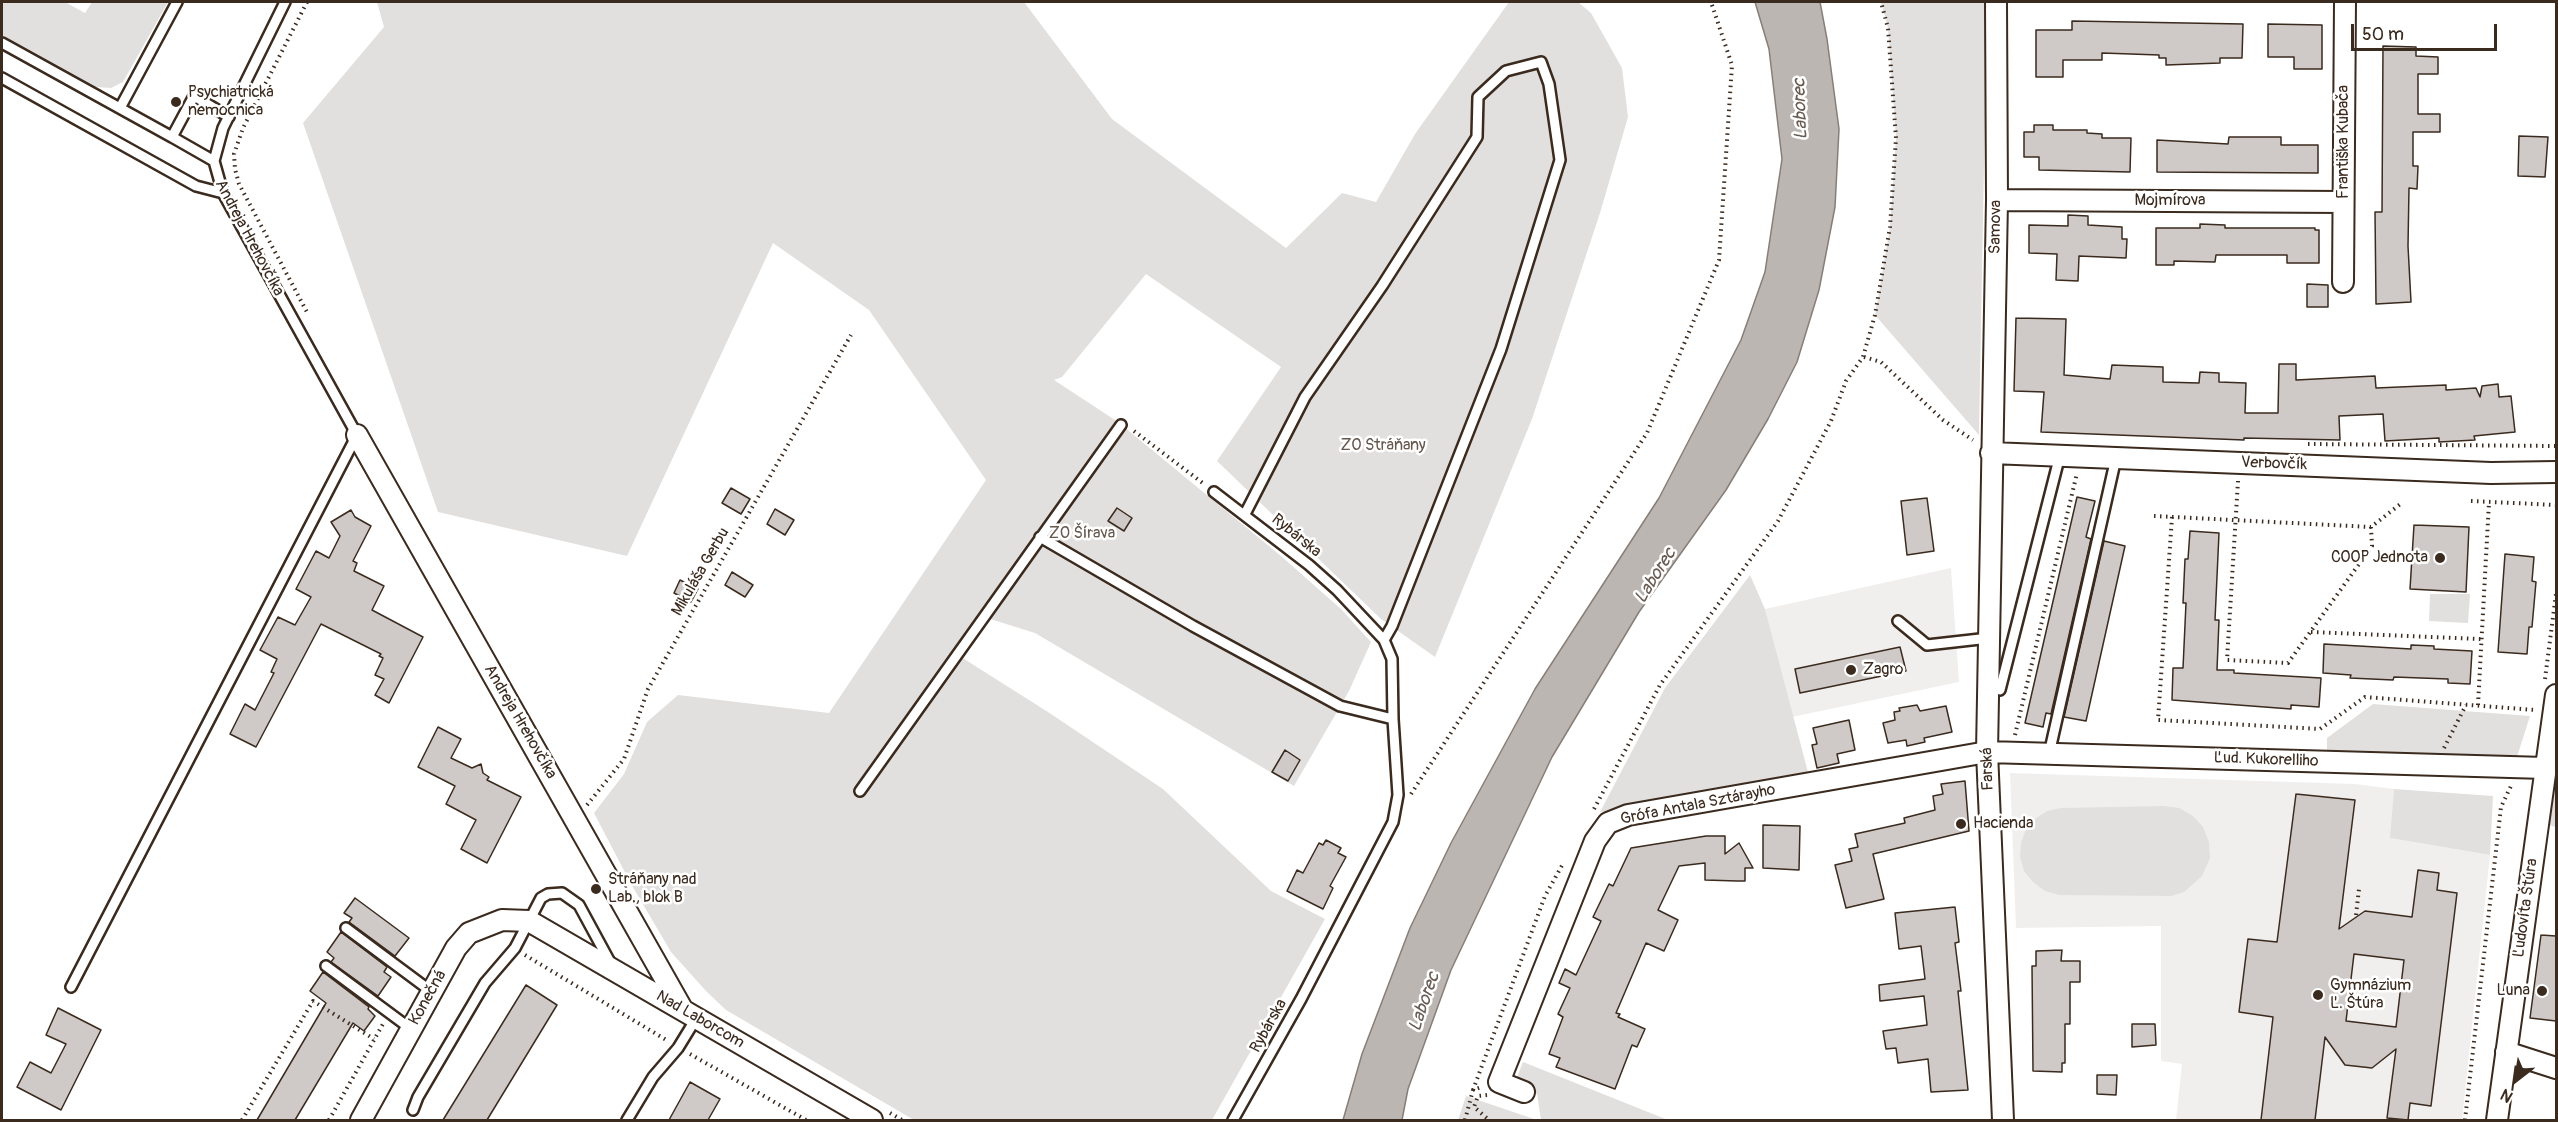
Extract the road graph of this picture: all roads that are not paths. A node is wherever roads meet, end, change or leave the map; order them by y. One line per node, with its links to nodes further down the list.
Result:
1 (177, 2): 9 (lane)
2 (285, 2): 10 (lane, Andreja Hrehovčíka)
3 (1987, 2): 6 (street)
4 (1996, 2): 6 (street, Samova)
5 (2344, 2): 15 (street, Františka Kubača)
6 (1995, 30): 14 (street, Samova)
7 (2, 43): 9 (lane)
8 (2, 78): 13 (lane)
9 (120, 108): 11 (lane)
10 (229, 117): 11 (lane); 12 (lane, Andreja Hrehovčíka)
11 (172, 137): 12 (lane)
12 (214, 161): 13 (lane, Andreja Hrehovčíka)
13 (223, 193): 18 (lane, Andreja Hrehovčíka)
14 (1997, 200): 15 (street, Mojmírova); 19 (street, Samova)
15 (2343, 202): 16 (street, Františka Kubača)
16 (2343, 282)
17 (1121, 425): 25 (lane)
18 (357, 435): 40 (lane); 42 (street, Andreja Hrehovčíka)
19 (1991, 453): 20 (street, Verbovčík); 27 (street, Farská)
20 (2060, 455): 21 (street, Verbovčík); 29 (lane)
21 (2116, 458): 22 (street, Verbovčík); 33 (lane)
22 (2556, 472)
23 (1214, 492): 24 (lane, Rybárska)
24 (1245, 514): 28 (lane, Rybárska); 28 (lane)
25 (1040, 537): 31 (lane); 35 (lane)
26 (1898, 621): 27 (lane)
27 (1990, 638): 32 (street, Farská)
28 (1384, 640): 31 (lane, Rybárska)
29 (2000, 690)
30 (2550, 691): 34 (street, Ľudovíta Štúra)
31 (1392, 719): 51 (lane, Rybárska)
32 (1987, 752): 33 (street, Ľud. Kukorelliho); 46 (street, Grófa Antala Sztárayho); 52 (street, Farská)
33 (2049, 754): 34 (street, Ľud. Kukorelliho)
34 (2545, 768): 44 (street, Ľudovíta Štúra)
35 (860, 791)
36 (529, 921): 39 (street, Nad Laborcom); 39 (lane); 41 (street, Konečná); 47 (lane)
37 (346, 928): 41 (lane)
38 (326, 966): 43 (lane)
39 (614, 969): 42 (street, Nad Laborcom)
40 (71, 987)
41 (432, 992): 43 (street, Konečná)
42 (689, 1013): 48 (street, Nad Laborcom); 50 (lane)
43 (411, 1030): 49 (street, Konečná)
44 (2506, 1052): 45 (street); 53 (street, Ľudovíta Štúra)
45 (2556, 1068)
46 (1524, 1092)
47 (413, 1110)
48 (871, 1117)
49 (361, 1120)
50 (627, 1120)
51 (1233, 1120)
52 (2002, 1120)
53 (2497, 1120)

